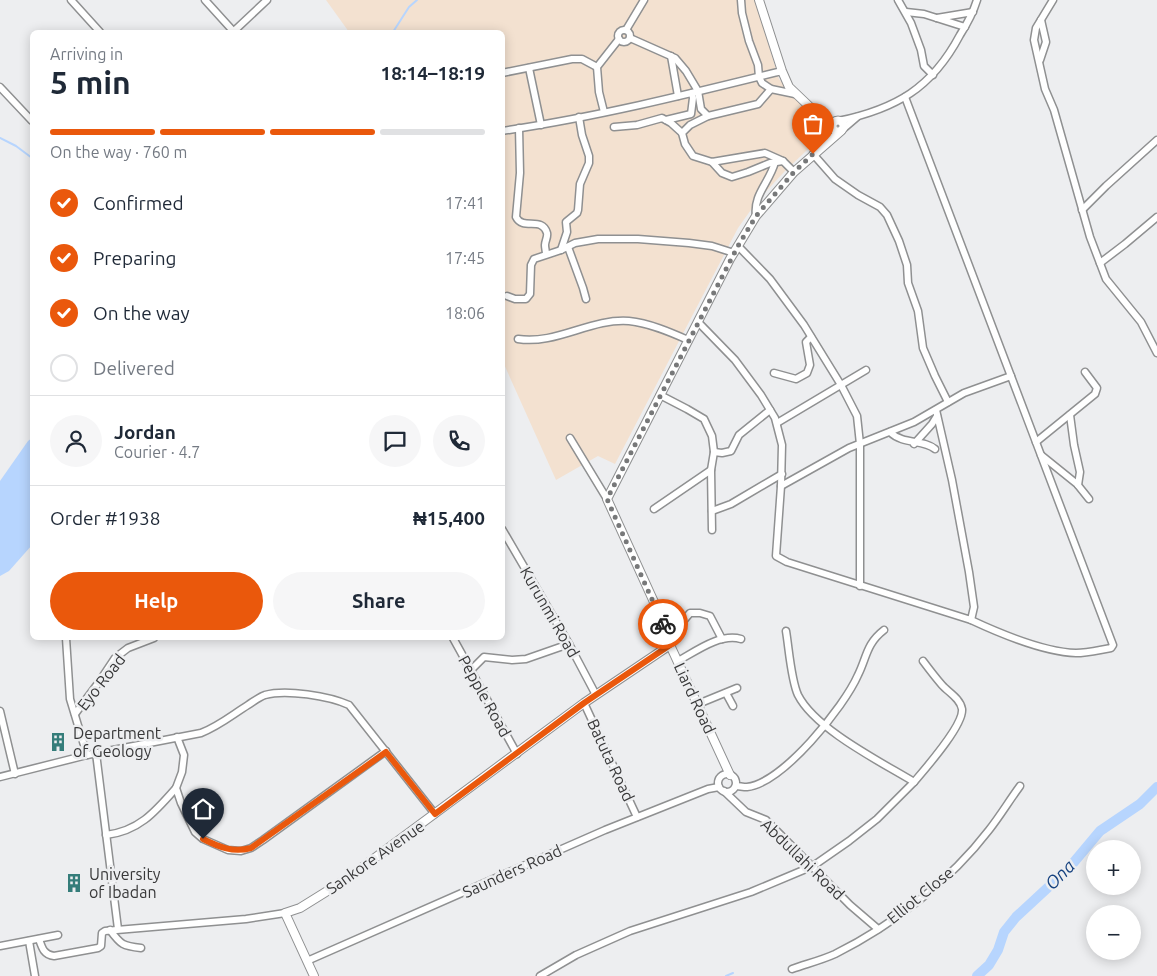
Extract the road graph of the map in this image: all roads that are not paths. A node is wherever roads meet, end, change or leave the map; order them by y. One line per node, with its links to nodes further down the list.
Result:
1 (71, 0): 15 (street)
2 (205, 0): 16 (street)
3 (268, 0): 17 (street)
4 (644, 0): 18 (street)
5 (741, 0): 28 (street)
6 (759, 0): 25 (street)
7 (898, 0): 10 (street)
8 (976, 0): 11 (street)
9 (1053, 0): 13 (street)
10 (906, 12): 12 (street); 27 (street)
11 (973, 12): 12 (street); 14 (street)
12 (936, 18): 14 (street)
13 (1041, 20): 22 (street); 22 (street)
14 (965, 27): 27 (street)
15 (98, 30)
16 (231, 30)
17 (235, 30)
18 (626, 30): 19 (street); 20 (street)
19 (630, 38): 20 (street); 21 (street)
20 (619, 39): 23 (street)
21 (671, 56): 31 (street); 33 (street)
22 (1040, 62): 52 (street)
23 (597, 67): 24 (street); 35 (street)
24 (529, 68): 26 (street); 40 (street)
25 (782, 71): 28 (street); 32 (street)
26 (505, 72)
27 (933, 75): 34 (street)
28 (759, 77): 30 (street); 31 (street)
29 (0, 88): 38 (street)
30 (771, 89): 32 (street); 36 (street)
31 (695, 92): 33 (street); 36 (street); 39 (street)
32 (795, 94): 41 (street)
33 (678, 96): 35 (street)
34 (905, 97): 41 (street); 69 (street)
35 (604, 112): 37 (street)
36 (708, 116): 45 (street)
37 (579, 117): 40 (street); 55 (street)
38 (30, 119)
39 (666, 120): 42 (street); 45 (street)
40 (541, 125): 43 (street)
41 (837, 126): 47 (street)
42 (614, 127)
43 (519, 128): 44 (street); 57 (street)
44 (505, 130)
45 (682, 133): 49 (street)
46 (1157, 140): 52 (street)
47 (813, 154): 51 (street); 72 (street)
48 (783, 161): 49 (street); 50 (street); 51 (street)
49 (712, 162): 50 (street)
50 (775, 162): 53 (street)
51 (794, 172): 53 (street)
52 (1082, 210): 58 (street)
53 (756, 216): 56 (street)
54 (1157, 217): 58 (street)
55 (564, 248): 56 (street); 57 (street); 60 (street)
56 (736, 249): 61 (street); 62 (street)
57 (546, 254): 59 (street)
58 (1100, 263): 65 (street)
59 (507, 296)
60 (586, 299)
61 (698, 322): 64 (street); 73 (street)
62 (811, 338): 68 (street); 70 (street)
63 (518, 339): 64 (street)
64 (688, 340): 71 (street)
65 (1157, 353)
66 (866, 370): 70 (street)
67 (1085, 372): 75 (street)
68 (774, 373)
69 (1011, 376): 72 (street); 79 (street)
70 (842, 386): 76 (street); 80 (street)
71 (660, 395): 84 (street); 90 (street)
72 (948, 402): 74 (street)
73 (770, 410): 76 (street); 84 (street)
74 (936, 413): 77 (street); 81 (street); 97 (street)
75 (1070, 415): 79 (street); 88 (street)
76 (777, 423): 87 (street)
77 (892, 434): 80 (street); 81 (street); 82 (street)
78 (570, 438): 90 (street)
79 (1036, 442): 85 (street)
80 (860, 444): 89 (street); 96 (street)
81 (913, 445): 83 (street)
82 (899, 446)
83 (935, 449)
84 (714, 452): 86 (street)
85 (1040, 454): 88 (street); 97 (street)
86 (711, 470): 92 (street); 93 (street)
87 (782, 474): 89 (street); 93 (street)
88 (1078, 485): 91 (street)
89 (781, 486): 96 (street)
90 (607, 499): 100 (street, Liard Road)
91 (1089, 499)
92 (654, 509)
93 (712, 511): 94 (street)
94 (712, 530)
95 (505, 534): 106 (street, Kurunmi Road)
96 (860, 586): 97 (street)
97 (971, 620)
98 (884, 630): 119 (street)
99 (786, 631): 119 (street)
100 (667, 635): 101 (street); 107 (street, Liard Road)
101 (722, 639): 102 (street); 108 (street)
102 (742, 639)
103 (66, 640): 118 (street)
104 (149, 640): 118 (street, Eyo Road)
105 (454, 640): 110 (street, Pepple Road)
106 (569, 644): 110 (street); 113 (street, Kurunmi Road)
107 (670, 645): 108 (street, Liard Road); 113 (street, Sankore Avenue)
108 (678, 661): 115 (street, Liard Road)
109 (923, 661): 129 (street)
110 (471, 670): 124 (street, Pepple Road)
111 (738, 688): 112 (street)
112 (726, 693): 115 (street); 116 (street)
113 (596, 695): 114 (street, Sankore Avenue)
114 (584, 703): 124 (street, Sankore Avenue); 136 (street, Batuta Road)
115 (698, 704): 127 (street, Liard Road)
116 (733, 706)
117 (0, 710): 120 (street)
118 (75, 714): 125 (street)
119 (824, 726): 129 (street); 132 (street)
120 (3, 734): 126 (street)
121 (176, 738): 122 (street); 123 (street); 131 (street)
122 (386, 752): 131 (street); 135 (street)
123 (96, 753): 125 (street); 137 (street)
124 (517, 754): 135 (street, Sankore Avenue)
125 (87, 755): 126 (street)
126 (15, 774): 128 (street)
127 (730, 775): 132 (street); 133 (street)
128 (0, 777)
129 (914, 782): 138 (street)
130 (1020, 786): 141 (street, Elliot Close)
131 (176, 788): 137 (street)
132 (734, 788): 133 (street); 134 (street)
133 (722, 789): 134 (street, Abdullahi Road); 136 (street, Saunders Road)
134 (732, 799): 138 (street, Abdullahi Road)
135 (435, 814): 139 (street, Sankore Avenue)
136 (637, 817): 148 (street, Saunders Road)
137 (106, 835): 140 (street)
138 (812, 866): 141 (street, Abdullahi Road); 152 (street)
139 (285, 913): 140 (street, Sankore Avenue); 148 (street)
140 (118, 929): 142 (street, Sankore Avenue)
141 (878, 929): 149 (street, Elliot Close)
142 (110, 930): 144 (street); 147 (street)
143 (58, 935): 144 (street)
144 (39, 939): 145 (street)
145 (30, 940): 146 (street); 150 (street)
146 (0, 946)
147 (141, 948)
148 (307, 961): 151 (street)
149 (792, 969)
150 (35, 976)
151 (314, 976)
152 (540, 976)

